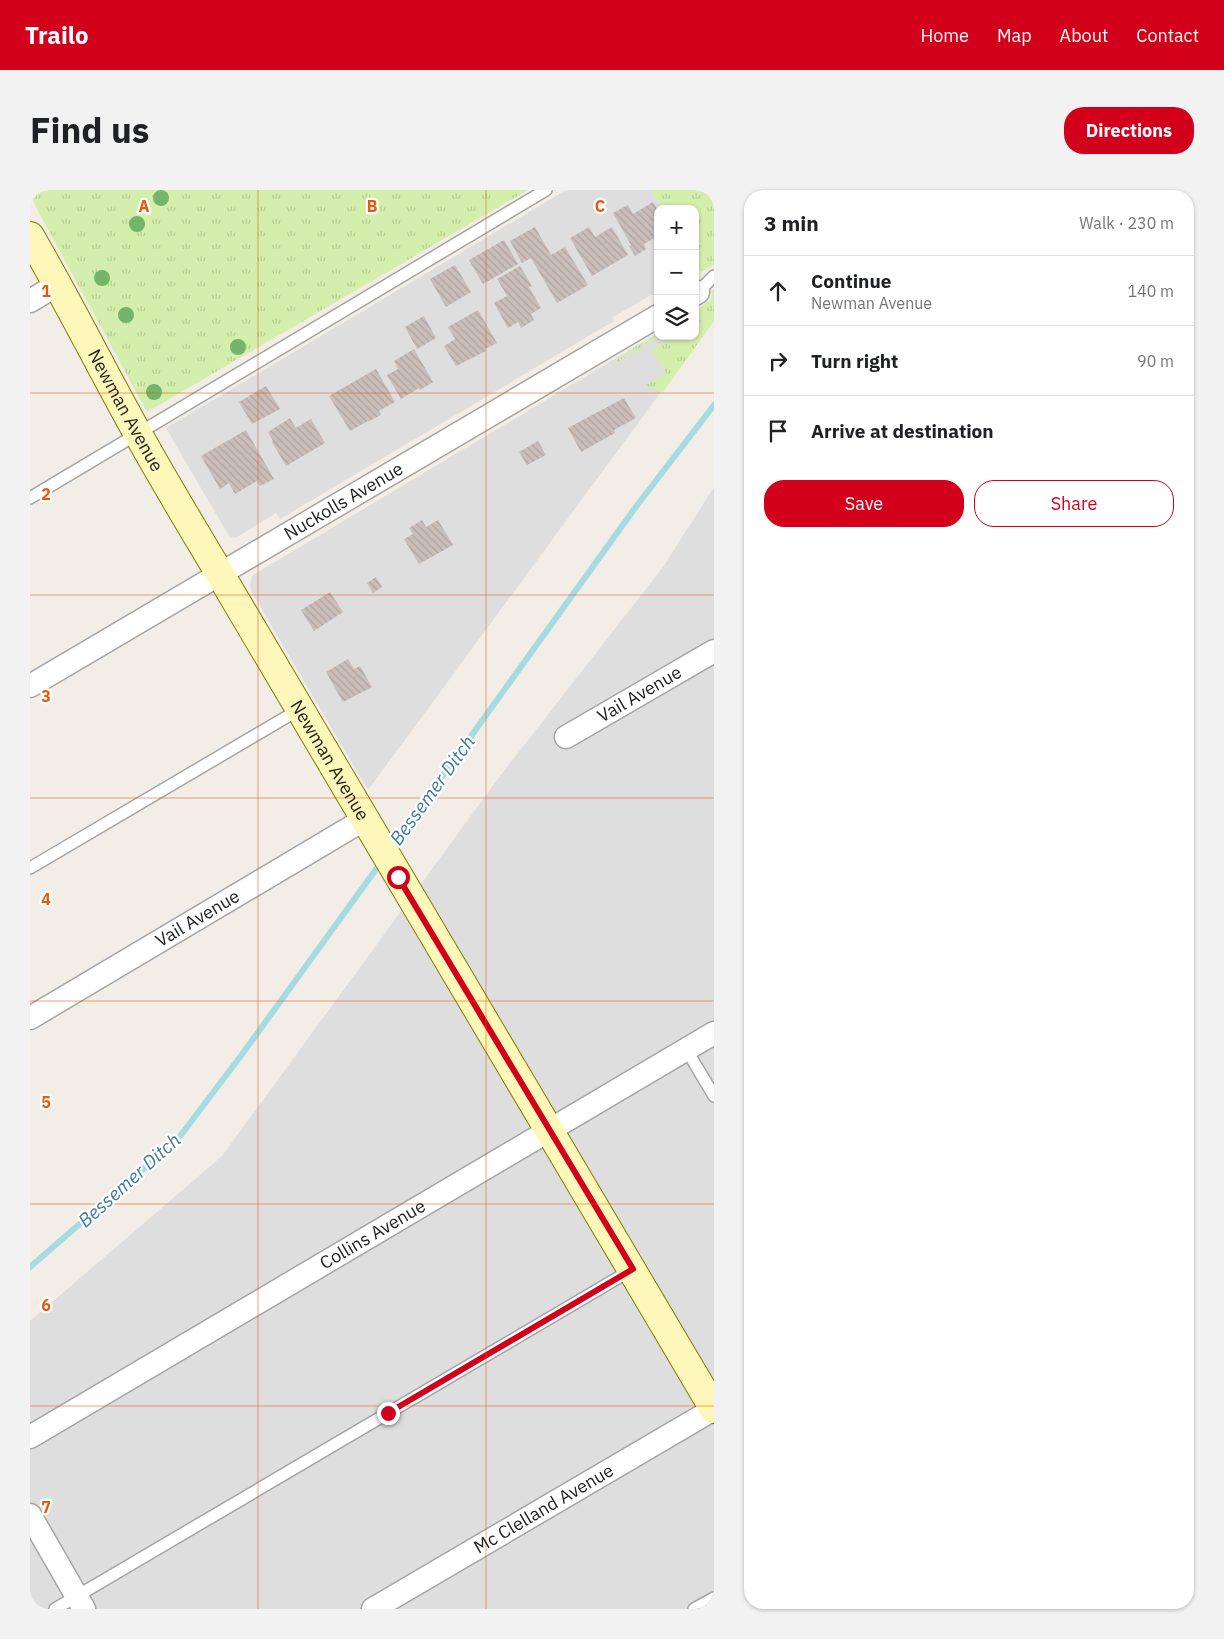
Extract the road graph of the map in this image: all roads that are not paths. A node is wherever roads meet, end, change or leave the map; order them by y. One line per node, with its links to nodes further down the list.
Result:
1 (546, 190): 8 (lane)
2 (30, 236): 4 (street, Newman Avenue)
3 (714, 276): 5 (lane)
4 (58, 284): 6 (street); 8 (street, Newman Avenue)
5 (699, 291)
6 (30, 301)
7 (654, 318): 10 (street, Nuckolls Avenue)
8 (138, 434): 9 (lane); 10 (street, Newman Avenue)
9 (30, 498)
10 (219, 574): 12 (street, Nuckolls Avenue); 13 (street, Newman Avenue)
11 (714, 651): 14 (street, Vail Avenue)
12 (30, 686)
13 (300, 710): 15 (street, Newman Avenue); 16 (lane)
14 (566, 737)
15 (365, 819): 17 (street, Vail Avenue); 21 (street, Newman Avenue)
16 (30, 868)
17 (30, 1018)
18 (714, 1033): 19 (street, Collins Avenue)
19 (686, 1049): 20 (lane); 21 (street, Collins Avenue)
20 (714, 1096)
21 (550, 1130): 22 (street, Newman Avenue); 24 (street, Collins Avenue)
22 (633, 1269): 23 (street, Newman Avenue); 27 (lane)
23 (714, 1409): 29 (street, Mc Clelland Avenue)
24 (30, 1437)
25 (30, 1515): 27 (street)
26 (714, 1598): 30 (lane)
27 (80, 1603): 28 (lane)
28 (55, 1609)
29 (373, 1609)
30 (694, 1609)

